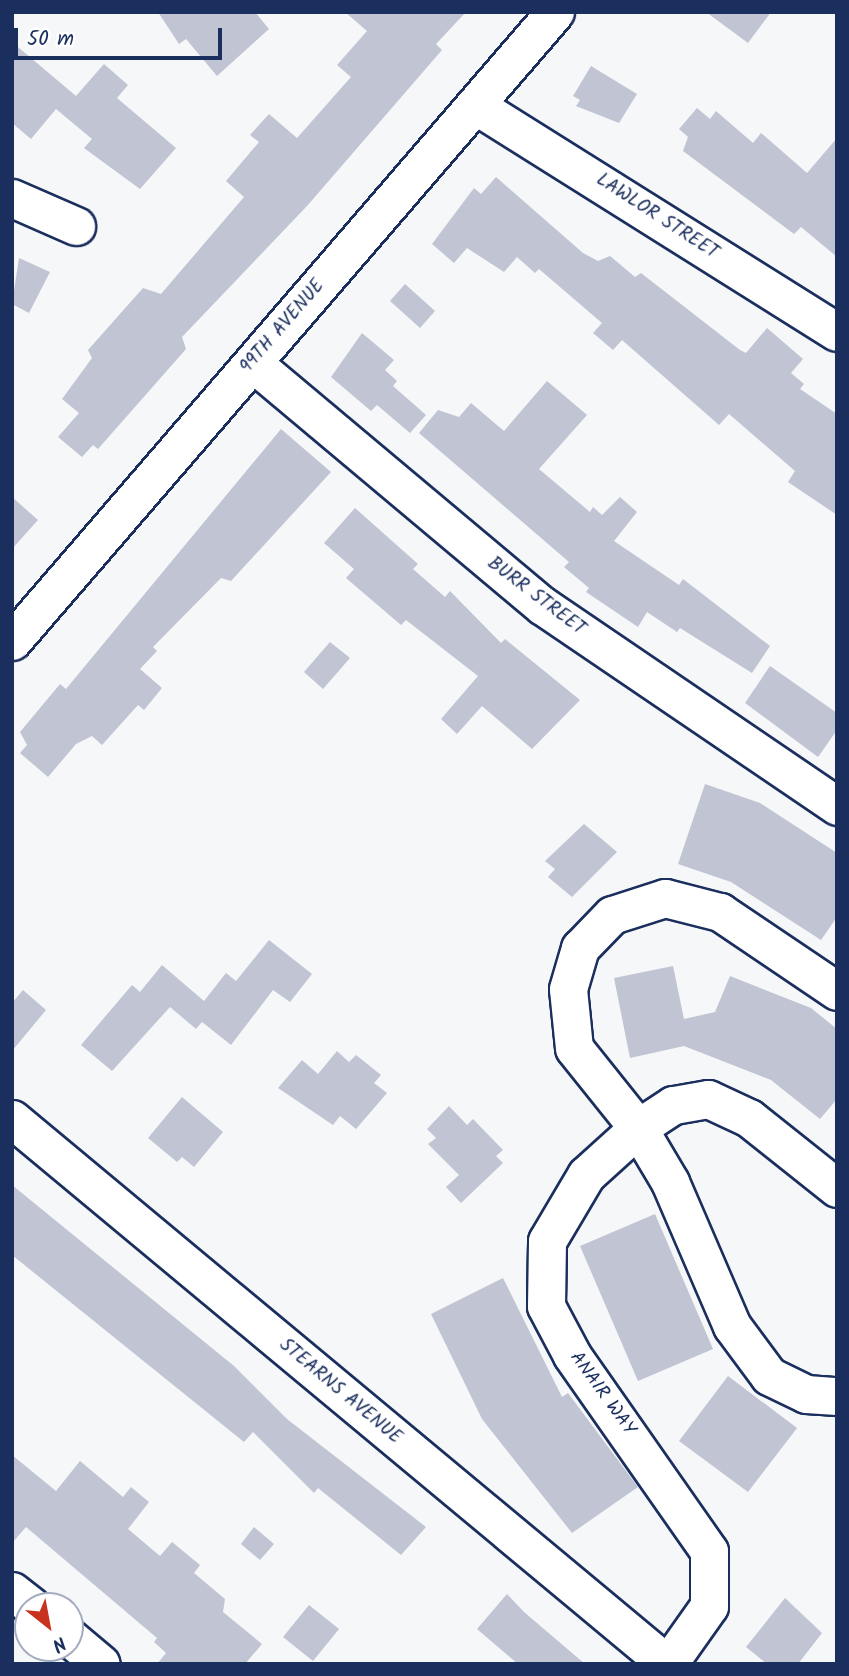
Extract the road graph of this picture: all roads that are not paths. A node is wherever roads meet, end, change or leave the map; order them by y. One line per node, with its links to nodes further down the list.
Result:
1 (555, 12): 2 (street, 99TH AVENUE)
2 (475, 105): 5 (street, LAWLOR STREET); 6 (street, 99TH AVENUE)
3 (12, 198): 4 (street)
4 (76, 226)
5 (837, 332)
6 (253, 363): 7 (street, 99TH AVENUE); 8 (street, BURR STREET)
7 (12, 641)
8 (837, 806)
9 (837, 991): 11 (street)
10 (12, 1119): 16 (street, STEARNS AVENUE)
11 (638, 1128): 12 (street, ANAIR WAY); 13 (street); 16 (street, ANAIR WAY)
12 (837, 1188)
13 (837, 1396)
14 (84, 1650): 15 (street)
15 (101, 1664)
16 (667, 1664)

